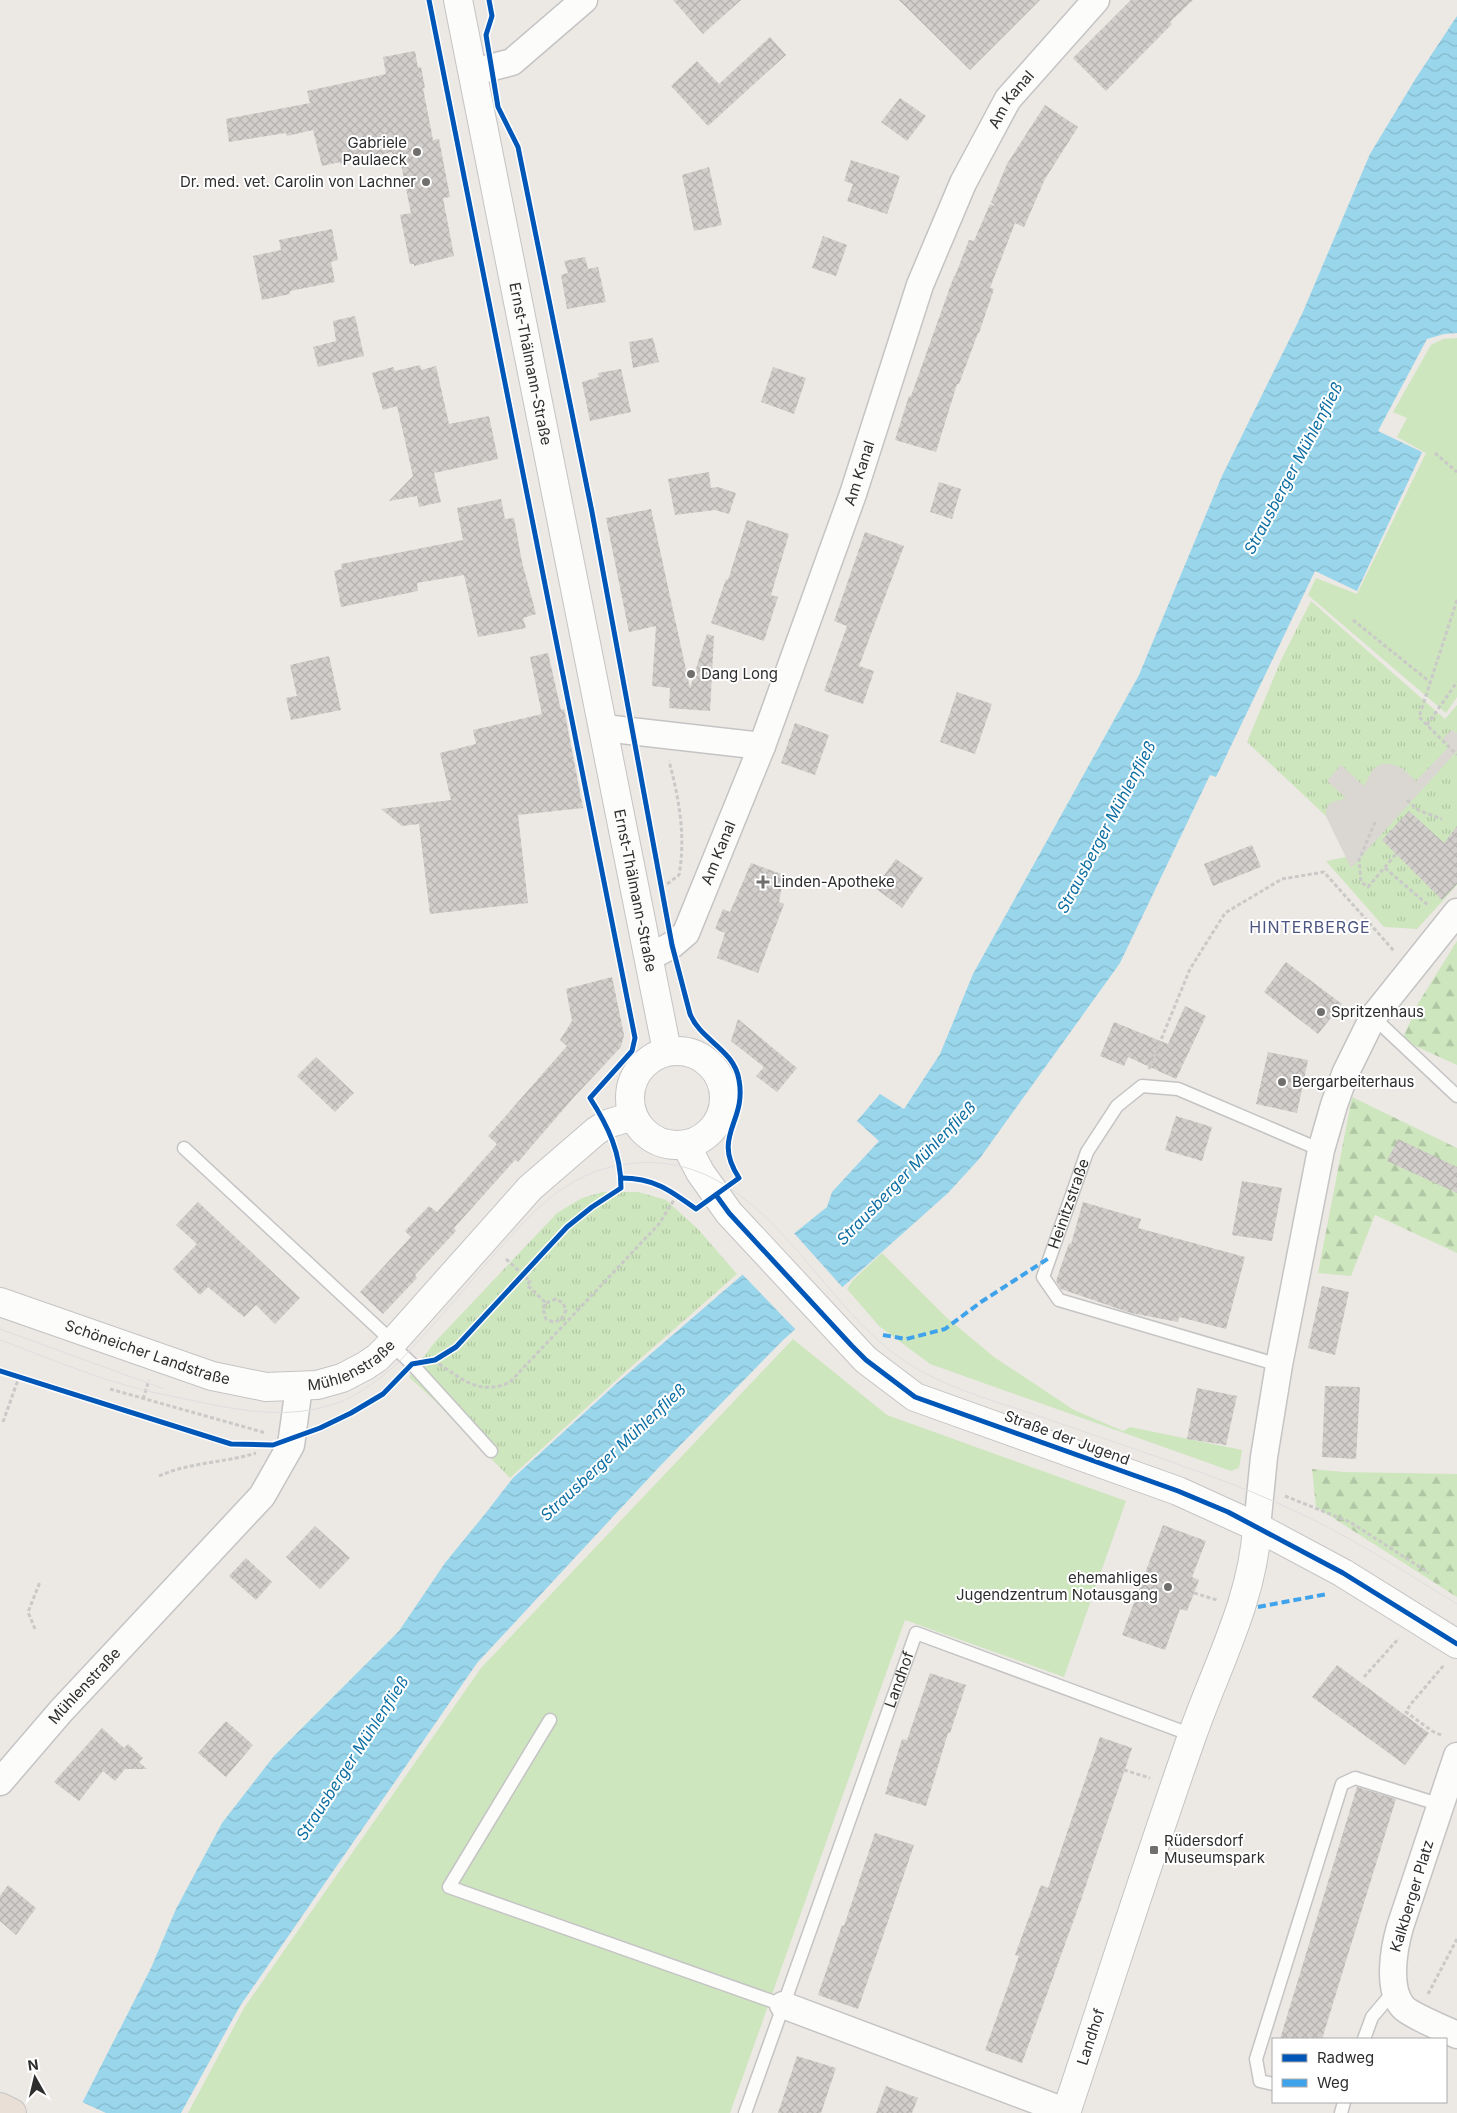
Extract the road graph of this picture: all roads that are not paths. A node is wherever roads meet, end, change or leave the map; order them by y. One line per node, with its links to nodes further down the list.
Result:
1 (458, 0): 4 (main road, Ernst-Thälmann-Straße)
2 (584, 0): 4 (street)
3 (1096, 0): 6 (street, Am Kanal)
4 (473, 72): 5 (main road, Ernst-Thälmann-Straße)
5 (604, 728): 6 (street); 8 (main road, Ernst-Thälmann-Straße)
6 (762, 746): 8 (street, Am Kanal)
7 (1453, 917): 9 (street)
8 (650, 957): 10 (main road, Ernst-Thälmann-Straße)
9 (1373, 1017): 11 (lane); 15 (street)
10 (667, 1052): 12 (main road); 13 (main road)
11 (1457, 1096)
12 (633, 1116): 13 (main road); 17 (main road, Mühlenstraße)
13 (686, 1145): 21 (main road, Straße der Jugend)
14 (184, 1148): 17 (lane)
15 (1321, 1150): 18 (street); 18 (lane, Heinitzstraße)
16 (0, 1302): 19 (main road, Schöneicher Landstraße)
17 (392, 1343): 19 (main road, Mühlenstraße); 20 (lane)
18 (1279, 1364): 21 (street)
19 (299, 1387): 26 (street, Mühlenstraße)
20 (491, 1451)
21 (1257, 1527): 22 (main road, Straße der Jugend); 24 (main road, Landhof)
22 (1451, 1654)
23 (550, 1720): 29 (lane)
24 (1192, 1735): 29 (lane, Landhof); 36 (main road, Landhof)
25 (1457, 1756): 27 (street, Kalkberger Platz)
26 (0, 1782)
27 (1441, 1805): 28 (street, Kalkberger Platz); 32 (lane)
28 (1395, 1990): 30 (street); 31 (lane)
29 (783, 2005): 35 (lane, Landhof); 36 (street, Landhof)
30 (1457, 2035)
31 (1364, 2038)
32 (1272, 2084)
33 (0, 2107): 34 (highway)
34 (12, 2113)
35 (745, 2113)
36 (1066, 2113)

